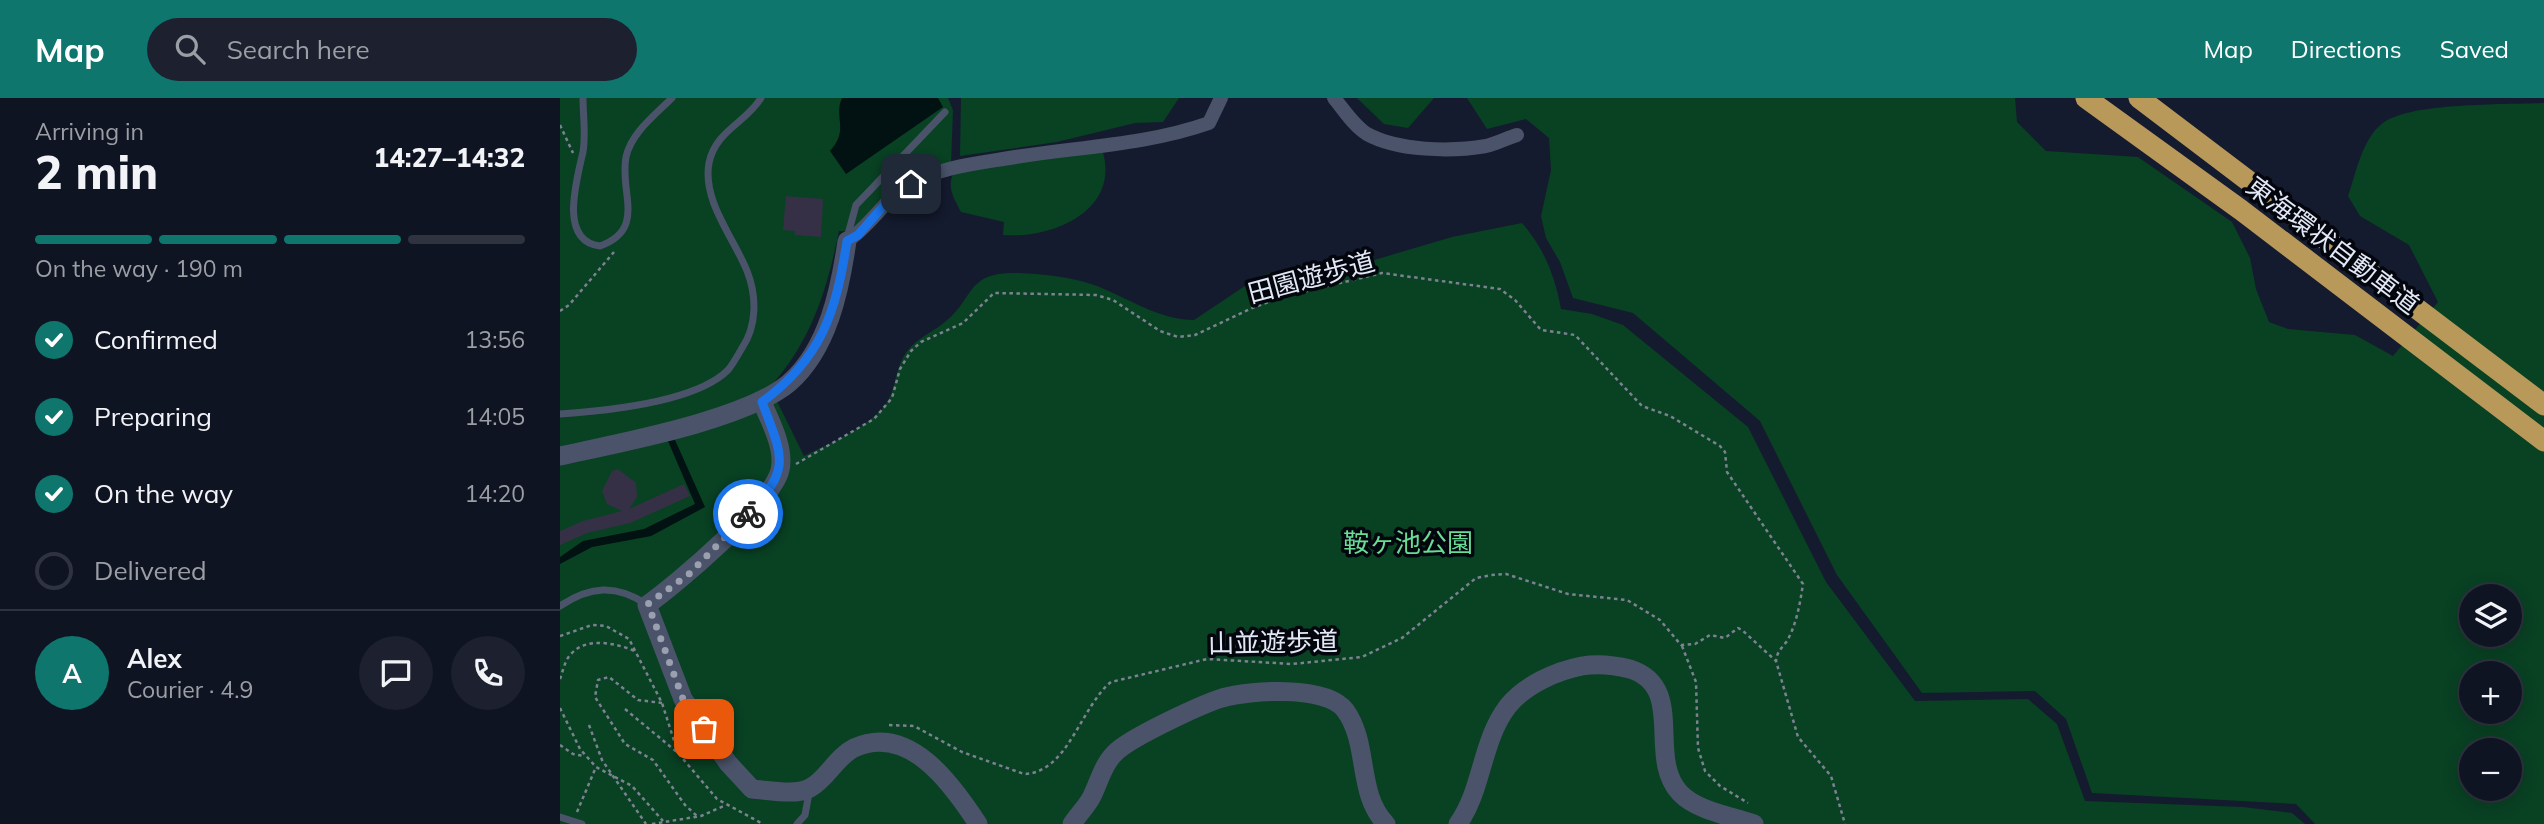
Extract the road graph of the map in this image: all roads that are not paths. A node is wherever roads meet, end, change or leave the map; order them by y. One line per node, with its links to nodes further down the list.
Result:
1 (583, 98): 10 (lane)
2 (672, 98): 11 (lane)
3 (761, 98): 15 (lane)
4 (1221, 98): 12 (street)
5 (1334, 98): 9 (street)
6 (2085, 98): 16 (highway, 東海環状自動車道)
7 (2139, 98): 14 (highway, 東海環状自動車道)
8 (945, 112): 12 (lane)
9 (1517, 135)
10 (564, 202)
11 (569, 232)
12 (847, 241): 13 (street)
13 (762, 402): 17 (street); 18 (street)
14 (2544, 405)
15 (560, 414)
16 (2544, 440)
17 (560, 456)
18 (648, 604): 19 (lane); 20 (street)
19 (560, 606)
20 (810, 788): 24 (lane); 25 (street)
21 (1754, 816): 28 (street)
22 (560, 817): 23 (lane)
23 (579, 823)
24 (797, 824)
25 (978, 824)
26 (1072, 824): 27 (street)
27 (1386, 824)
28 (1458, 824)

